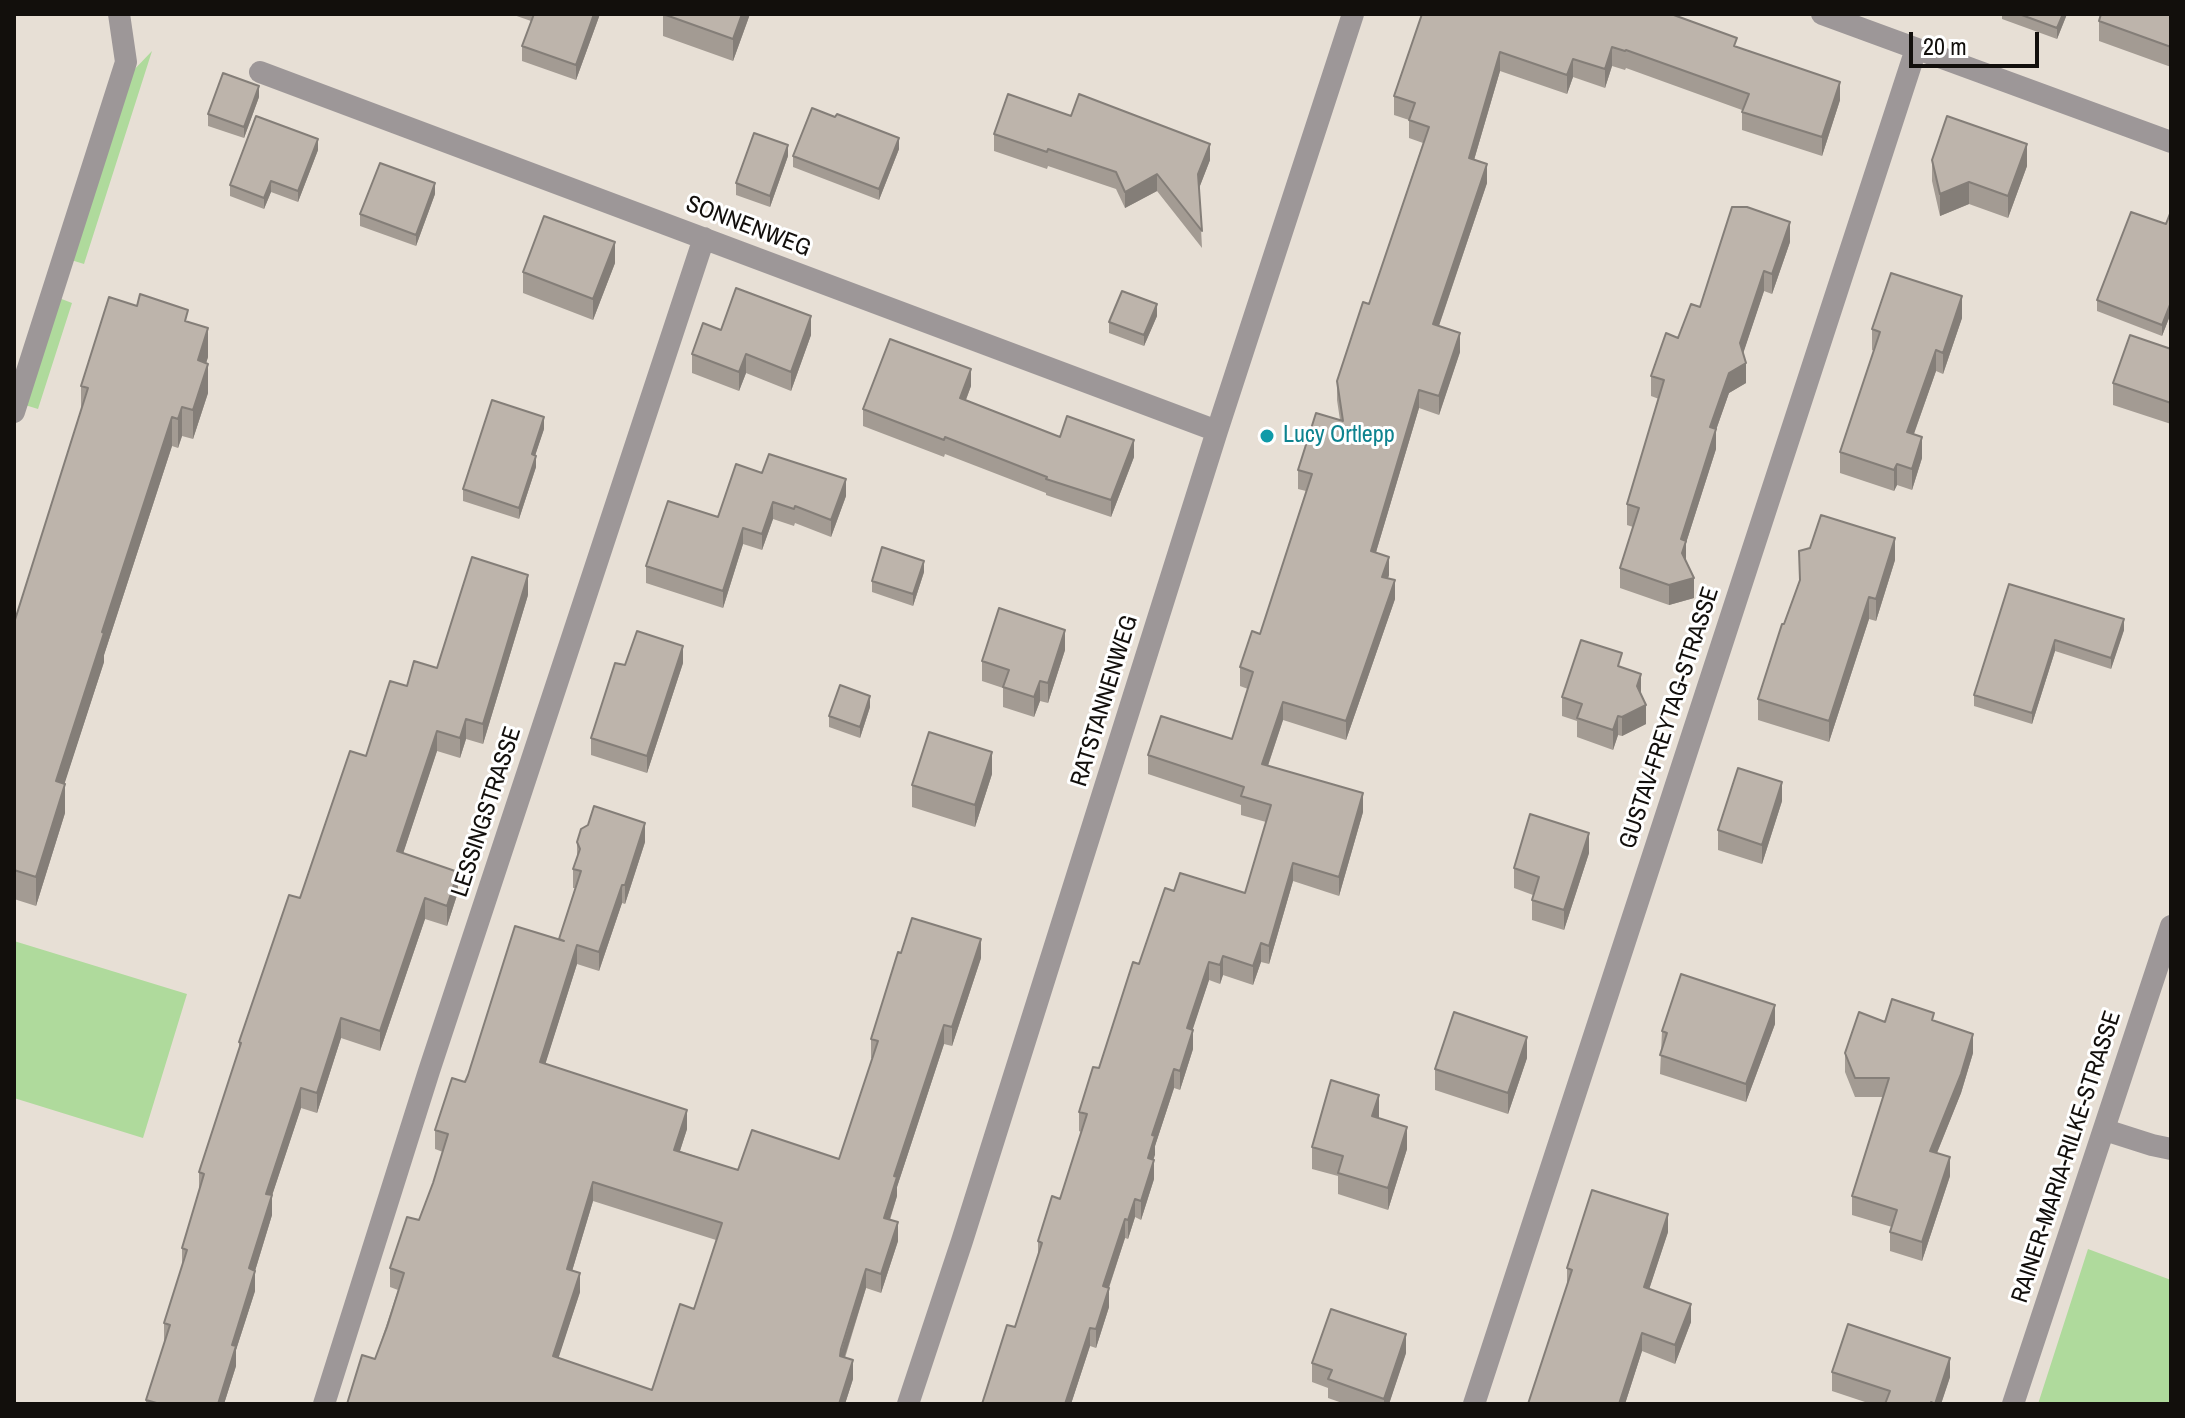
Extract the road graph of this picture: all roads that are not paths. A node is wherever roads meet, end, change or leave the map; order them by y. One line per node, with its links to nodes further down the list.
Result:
1 (119, 14): 8 (street)
2 (1353, 14): 9 (street, RATSTANNENWEG)
3 (1822, 14): 4 (street)
4 (1916, 49): 6 (street); 15 (street, GUSTAV-FREYTAG-STRASSE)
5 (260, 72): 7 (street, SONNENWEG)
6 (2171, 142)
7 (704, 238): 9 (street, SONNENWEG); 13 (street, LESSINGSTRASSE)
8 (14, 412)
9 (1217, 431): 14 (street, RATSTANNENWEG)
10 (2171, 926): 11 (street, RAINER-MARIA-RILKE-STRASSE)
11 (2105, 1130): 12 (street); 16 (street, RAINER-MARIA-RILKE-STRASSE)
12 (2171, 1149)
13 (324, 1404)
14 (908, 1404)
15 (1474, 1404)
16 (2013, 1404)

